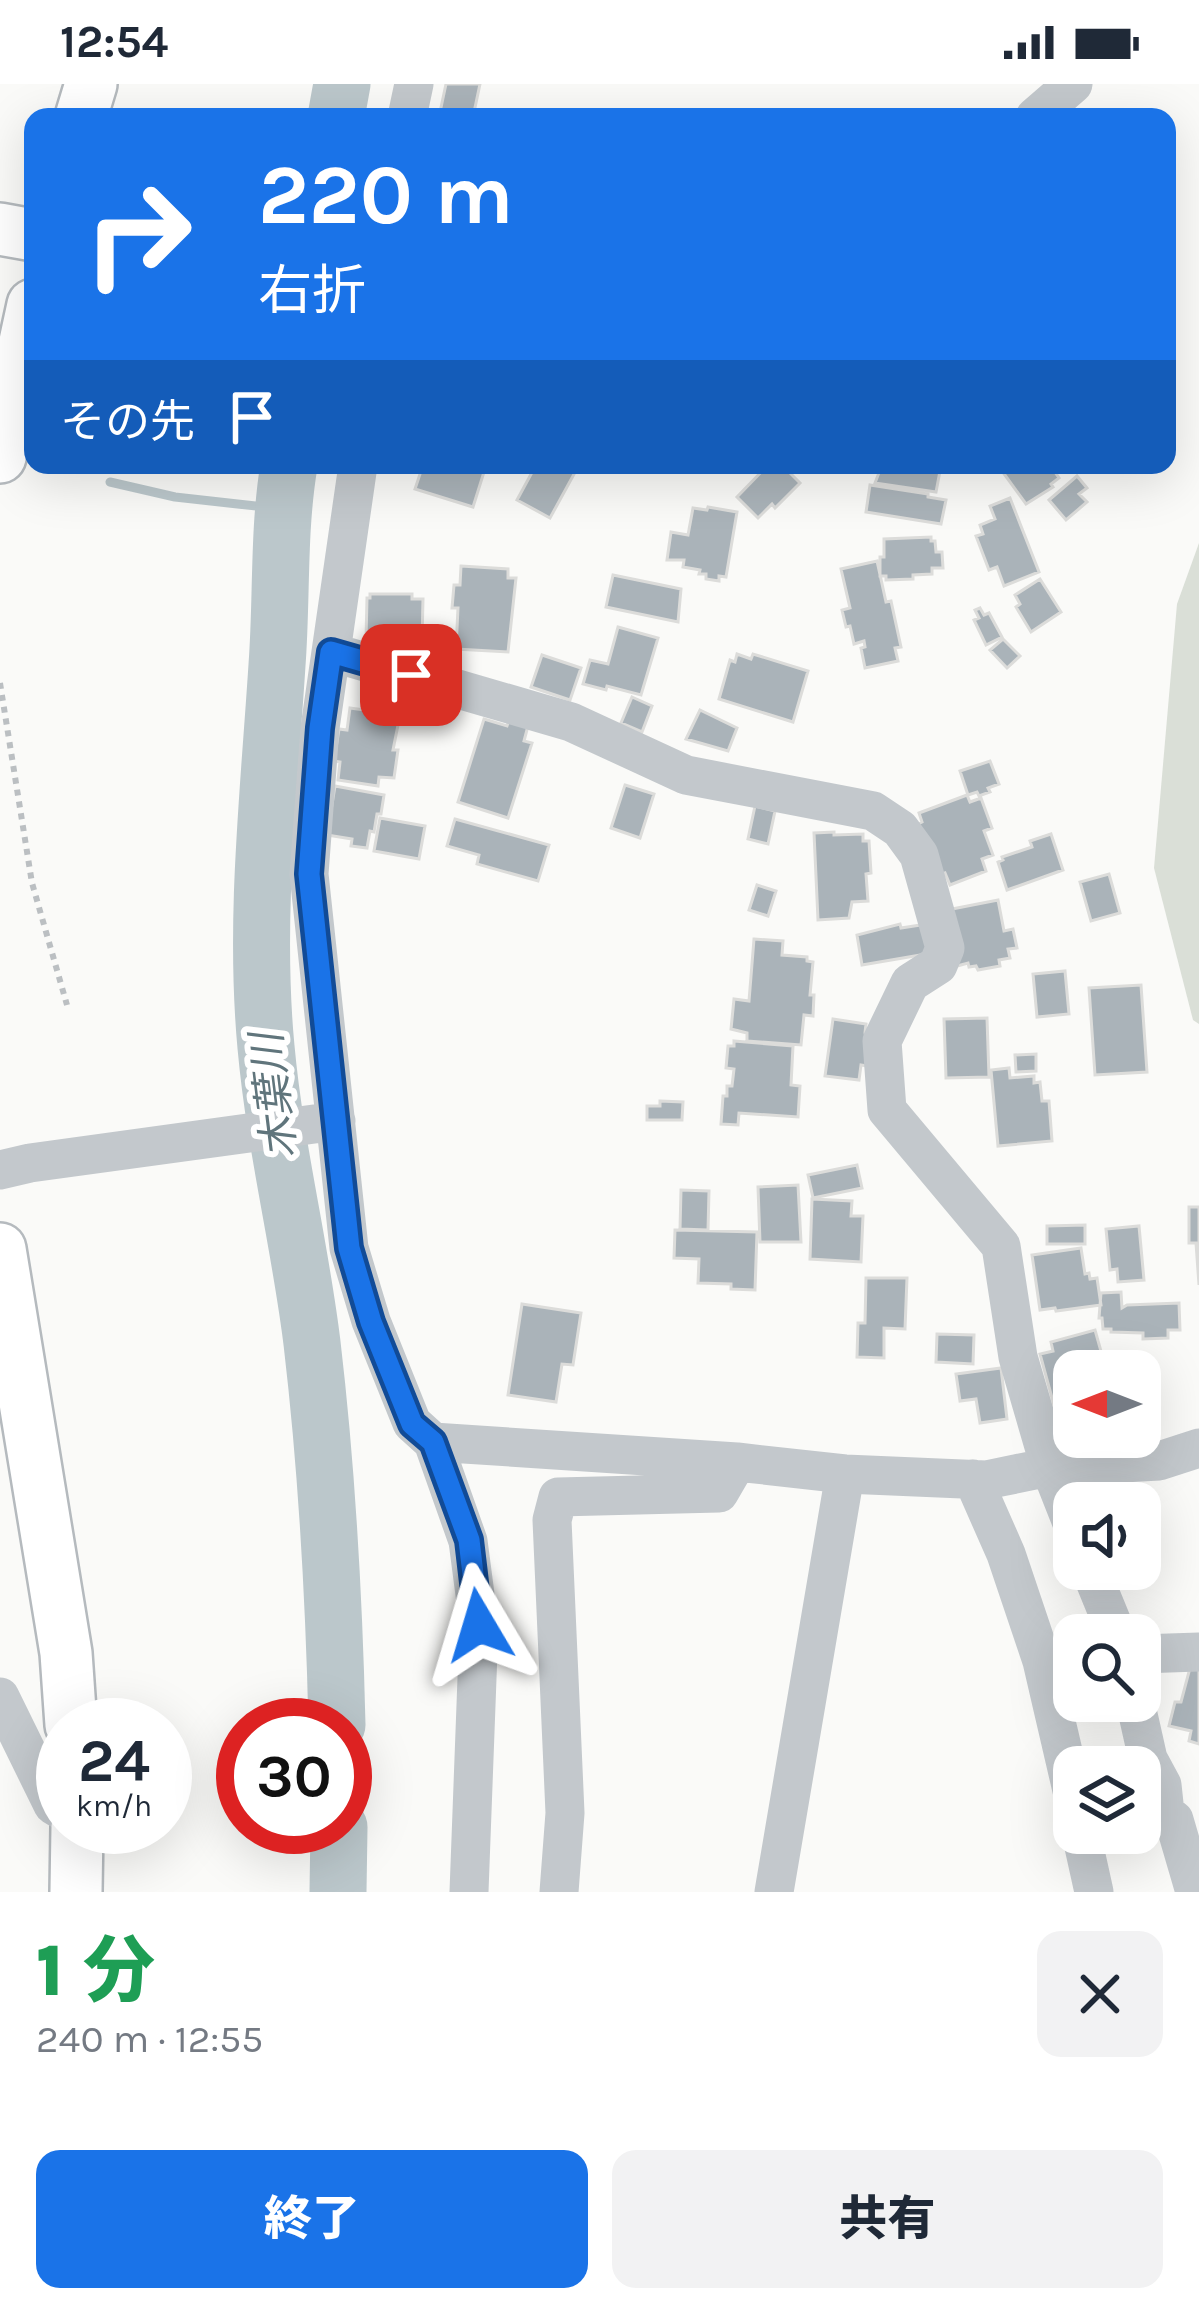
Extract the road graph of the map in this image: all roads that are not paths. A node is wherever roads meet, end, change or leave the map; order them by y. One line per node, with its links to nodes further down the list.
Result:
1 (1073, 84): 2 (street)
2 (1045, 108)
3 (24, 346): 4 (main road)
4 (0, 457)
5 (357, 474): 6 (street)
6 (331, 652): 7 (street); 13 (street)
7 (326, 1123): 8 (street); 10 (street)
8 (15, 1166)
9 (0, 1249): 20 (main road)
10 (433, 1442): 12 (street); 27 (street)
11 (1199, 1448): 13 (street)
12 (737, 1462): 14 (street); 28 (street)
13 (1050, 1467): 15 (street); 16 (street)
14 (845, 1474): 15 (street); 29 (street)
15 (974, 1479): 22 (street)
16 (1056, 1482)
17 (1199, 1652): 18 (street)
18 (1161, 1653)
19 (0, 1697): 23 (street)
20 (69, 1698)
21 (1140, 1722): 31 (street)
22 (1062, 1746)
23 (36, 1773)
24 (77, 1854): 26 (main road)
25 (1086, 1854): 30 (street)
26 (76, 1892)
27 (470, 1892)
28 (559, 1892)
29 (774, 1892)
30 (1094, 1892)
31 (1195, 1892)

